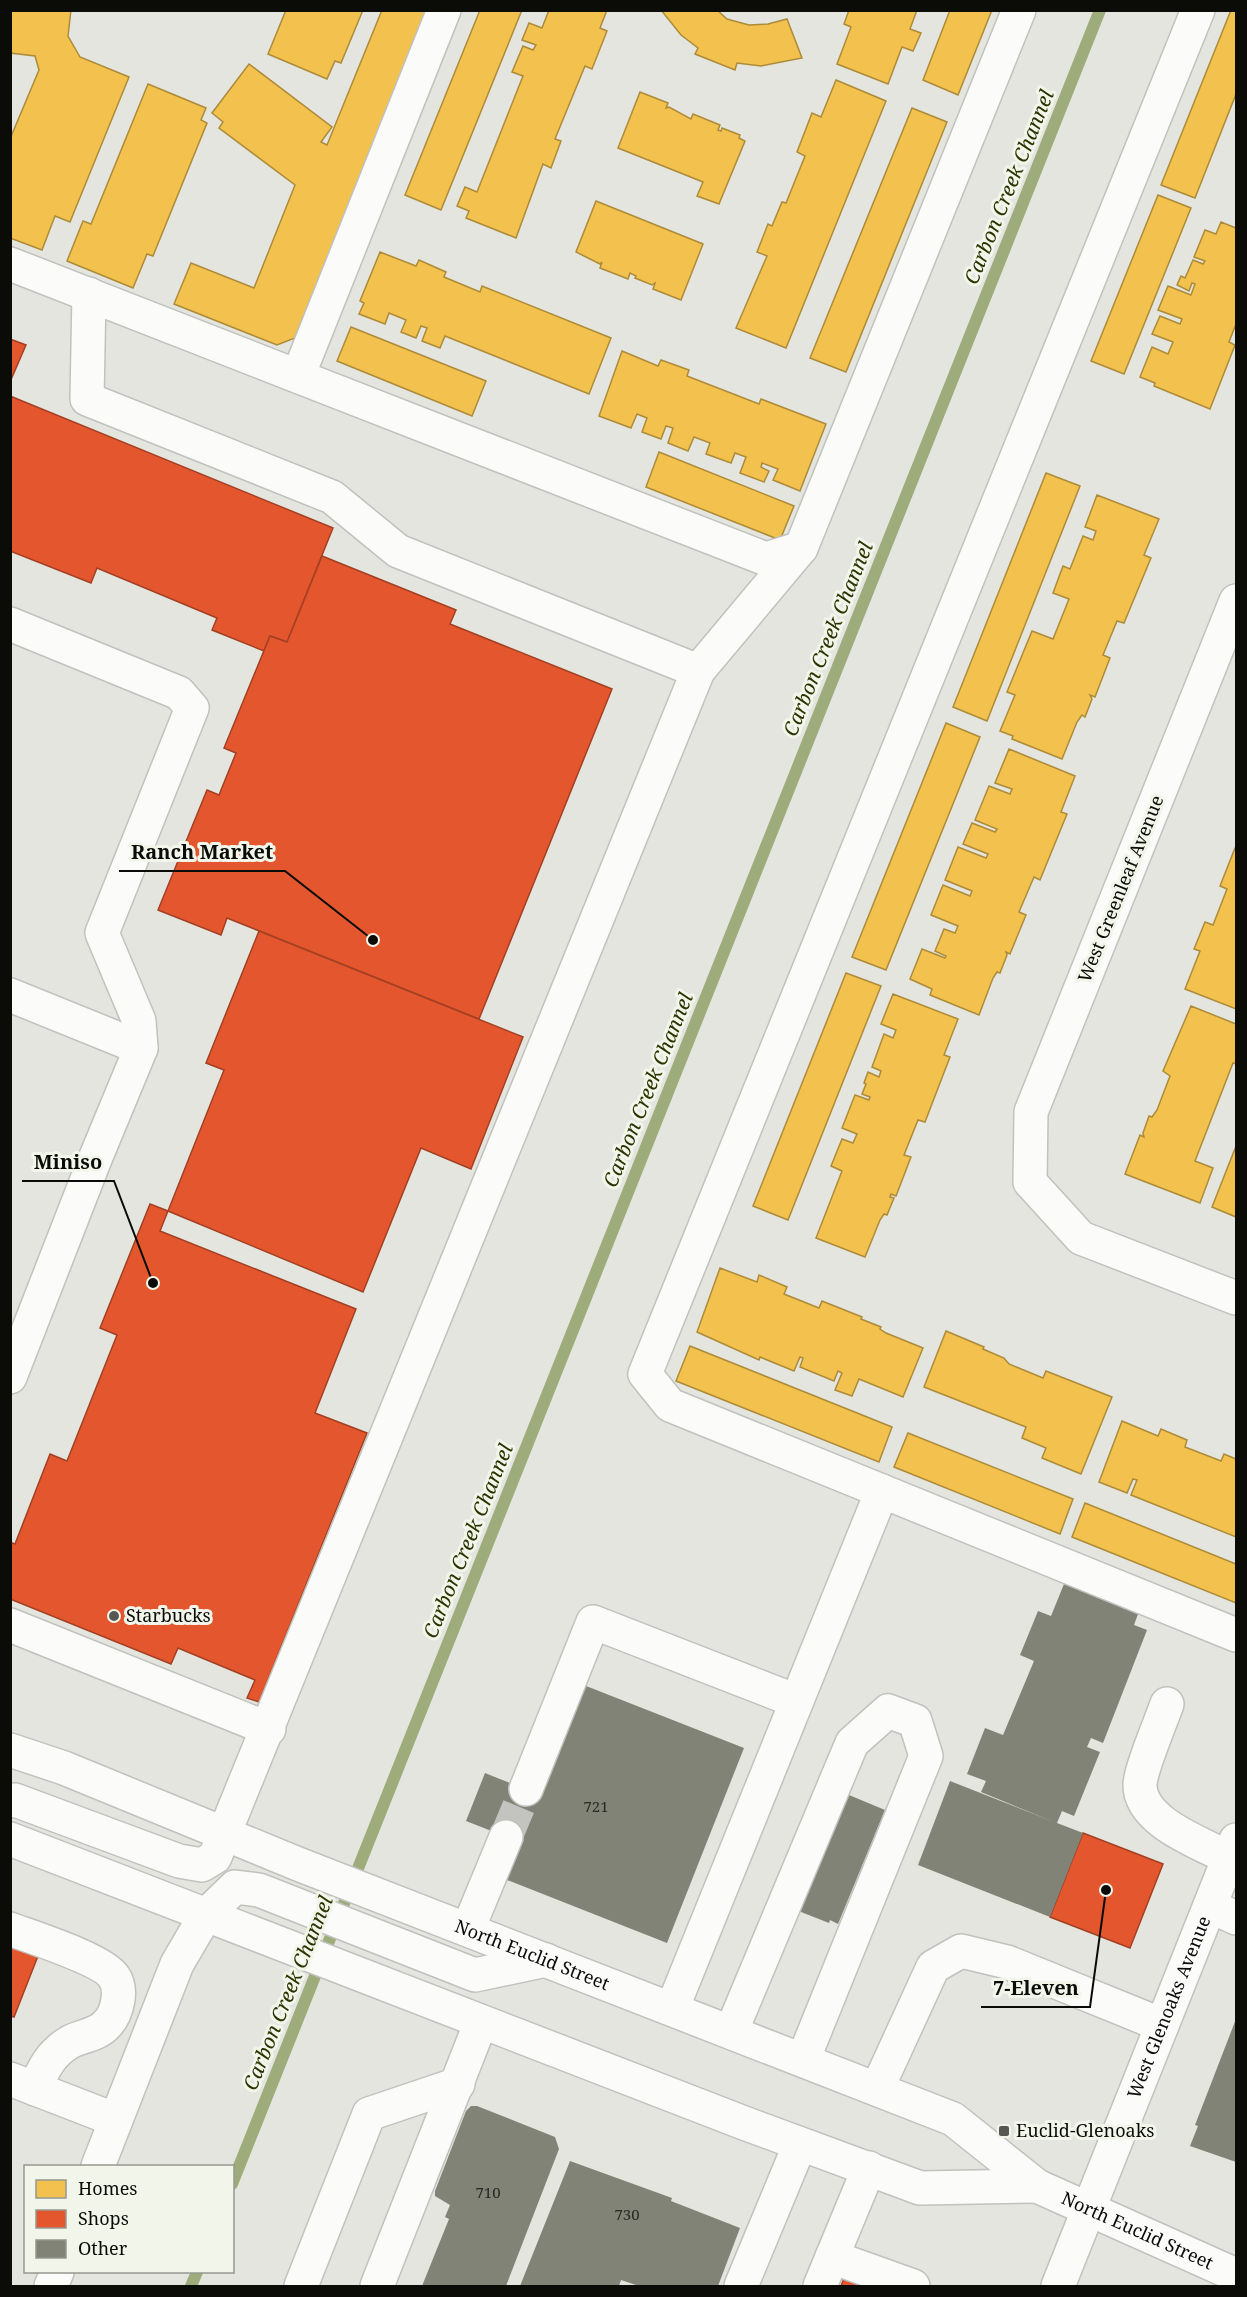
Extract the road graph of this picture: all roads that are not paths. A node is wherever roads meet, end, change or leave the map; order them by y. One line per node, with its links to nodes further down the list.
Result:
1 (444, 10): 6 (main road)
2 (1019, 10): 7 (main road)
3 (1197, 10): 15 (main road)
4 (10, 264): 5 (main road)
5 (88, 294): 6 (main road); 10 (main road)
6 (298, 376): 7 (main road)
7 (801, 548): 10 (main road)
8 (1236, 601): 13 (main road, West Greenleaf Avenue)
9 (10, 624): 12 (main road)
10 (698, 671): 20 (main road)
11 (10, 995): 12 (main road)
12 (141, 1048): 14 (main road)
13 (1236, 1298)
14 (10, 1377)
15 (882, 1491): 17 (main road); 18 (main road)
16 (10, 1625): 20 (main road)
17 (1236, 1635)
18 (796, 1701): 22 (main road); 33 (main road)
19 (1167, 1704): 27 (main road)
20 (269, 1729): 24 (main road)
21 (10, 1750): 24 (main road, North Euclid Street)
22 (525, 1789)
23 (10, 1801): 24 (main road)
24 (224, 1834): 31 (main road, North Euclid Street)
25 (506, 1837): 31 (main road)
26 (10, 1839): 29 (main road, North Euclid Street)
27 (1233, 1849): 28 (main road, West Glenoaks Avenue)
28 (1223, 1912): 35 (main road, West Glenoaks Avenue)
29 (205, 1916): 32 (main road); 34 (main road, North Euclid Street); 41 (main road)
30 (10, 1929): 38 (main road)
31 (468, 1929): 32 (main road, North Euclid Street)
32 (546, 1960): 33 (main road, North Euclid Street)
33 (672, 2009): 36 (main road, North Euclid Street)
34 (482, 2022): 39 (main road); 42 (main road, North Euclid Street)
35 (1162, 2025): 40 (main road); 46 (main road, West Glenoaks Avenue)
36 (730, 2032): 37 (main road, North Euclid Street); 37 (main road)
37 (803, 2060): 40 (main road, North Euclid Street)
38 (23, 2084): 41 (main road)
39 (458, 2084): 49 (main road); 50 (main road)
40 (877, 2090): 45 (main road, North Euclid Street)
41 (116, 2120): 43 (main road)
42 (800, 2144): 44 (main road, North Euclid Street); 51 (main road)
43 (98, 2165)
44 (869, 2169): 45 (main road, North Euclid Street); 47 (main road)
45 (1037, 2186): 46 (main road, North Euclid Street)
46 (1089, 2210): 48 (main road, North Euclid Street); 54 (main road, West Glenoaks Avenue)
47 (832, 2257): 52 (main road); 53 (main road)
48 (1236, 2275)
49 (301, 2286)
50 (377, 2286)
51 (741, 2286)
52 (820, 2286)
53 (913, 2286)
54 (1058, 2286)

